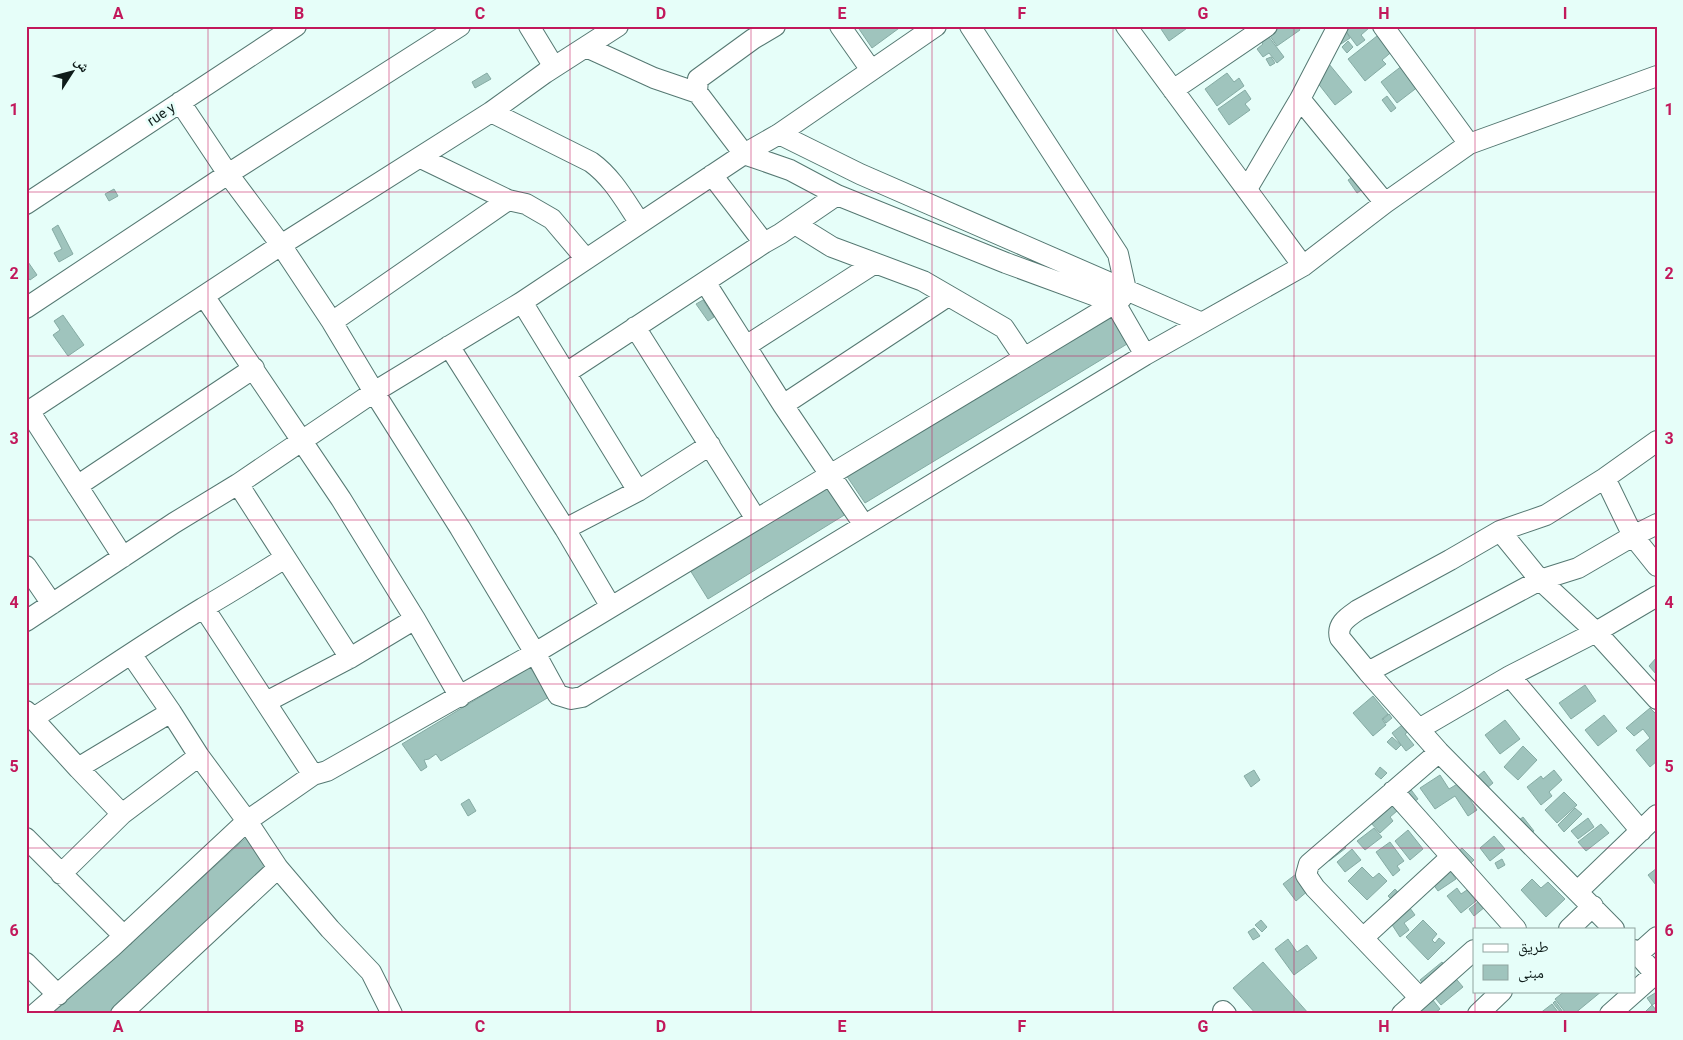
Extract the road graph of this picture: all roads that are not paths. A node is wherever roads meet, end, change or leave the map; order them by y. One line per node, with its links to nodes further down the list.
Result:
1 (296, 26): 21 (street, rue y)
2 (460, 26): 27 (street)
3 (529, 26): 15 (street)
4 (618, 26): 14 (street)
5 (774, 26): 13 (street)
6 (840, 26): 16 (street)
7 (936, 26): 16 (street)
8 (970, 26): 44 (street)
9 (1126, 26): 18 (street)
10 (1267, 26): 18 (street)
11 (1338, 26): 20 (street)
12 (1383, 26): 24 (street)
13 (748, 33): 19 (street)
14 (586, 47): 15 (street); 19 (street)
15 (554, 68): 22 (street)
16 (871, 70): 23 (street)
17 (1657, 76): 24 (street)
18 (1173, 90): 29 (street)
19 (698, 93): 25 (street)
20 (1300, 99): 29 (street); 32 (street)
21 (180, 102): 27 (street); 33 (street, rue y)
22 (491, 112): 26 (street); 34 (street)
23 (779, 134): 25 (street); 44 (street)
24 (1469, 144): 32 (street)
25 (744, 154): 28 (street); 30 (street)
26 (421, 158): 31 (street); 37 (street)
27 (228, 174): 37 (street); 46 (street)
28 (712, 175): 34 (street); 36 (street)
29 (1246, 189): 40 (street)
30 (838, 195): 35 (street); 44 (street)
31 (508, 200): 38 (street); 47 (street)
32 (1386, 203): 40 (street)
33 (26, 204)
34 (640, 223): 38 (street)
35 (795, 224): 36 (street); 39 (street)
36 (764, 243): 41 (street)
37 (281, 245): 42 (street); 47 (street)
38 (586, 259): 45 (street)
39 (875, 263): 43 (street); 51 (street)
40 (1303, 266): 48 (street)
41 (705, 282): 49 (street); 51 (street)
42 (204, 296): 54 (street); 58 (street)
43 (948, 296): 53 (street); 57 (street)
44 (1119, 300): 48 (street); 52 (street); 53 (street)
45 (522, 302): 50 (street); 55 (street)
46 (26, 308)
47 (332, 322): 56 (street)
48 (1202, 323): 52 (street)
49 (635, 327): 55 (street); 61 (street)
50 (449, 346): 56 (street); 70 (street)
51 (746, 346): 57 (street)
52 (1145, 356): 69 (street)
53 (1024, 358): 62 (street)
54 (254, 368): 60 (street); 65 (street)
55 (566, 373): 66 (street)
56 (374, 392): 60 (street); 85 (street)
57 (783, 405): 62 (street)
58 (28, 412): 65 (street)
59 (1657, 441): 63 (street)
60 (302, 442): 64 (street); 82 (street)
61 (710, 445): 66 (street); 67 (street)
62 (830, 475): 67 (street); 69 (street)
63 (1605, 478): 71 (street); 72 (street)
64 (238, 484): 73 (street); 74 (street)
65 (77, 486): 73 (street)
66 (638, 491): 70 (street)
67 (756, 519): 80 (street)
68 (1657, 524): 72 (street)
69 (864, 525): 85 (street)
70 (566, 529): 80 (street)
71 (1500, 531): 77 (street); 88 (street)
72 (1633, 536): 76 (street); 77 (street)
73 (123, 557): 79 (street)
74 (285, 558): 81 (street); 87 (street)
75 (26, 566): 79 (street)
76 (1657, 566)
77 (1540, 580): 84 (street); 88 (street)
78 (1657, 596): 84 (street)
79 (52, 604): 83 (street)
80 (611, 607): 85 (street)
81 (204, 608): 86 (street); 92 (street)
82 (415, 619): 87 (street); 90 (street)
83 (26, 621)
84 (1596, 632): 89 (street); 91 (street)
85 (535, 653): 90 (street)
86 (131, 654): 93 (street); 94 (street)
87 (350, 658): 92 (street)
88 (1368, 672): 95 (street)
89 (1510, 676): 95 (street); 104 (street)
90 (460, 697): 99 (street)
91 (1657, 699)
92 (266, 702): 99 (street)
93 (171, 712): 97 (street); 98 (street)
94 (29, 715): 98 (street)
95 (1419, 729): 96 (street)
96 (1439, 752): 100 (street); 109 (street)
97 (199, 756): 101 (street); 103 (street)
98 (78, 768): 101 (street)
99 (313, 775): 103 (street)
100 (1393, 791): 106 (street); 115 (street)
101 (122, 814): 108 (street)
102 (1657, 816): 104 (street)
103 (247, 821): 107 (street); 114 (street)
104 (1641, 831): 109 (street)
105 (26, 838): 108 (street)
106 (1451, 857): 111 (street); 115 (street)
107 (278, 868): 127 (street); 128 (street)
108 (62, 874): 114 (street)
109 (1578, 891): 110 (street)
110 (1593, 906): 112 (street); 113 (street)
111 (1508, 926)
112 (1570, 928)
113 (1613, 928)
114 (124, 936): 124 (street)
115 (1364, 937): 125 (street)
116 (1657, 937): 118 (street)
117 (1473, 951): 125 (street)
118 (1636, 952): 120 (street)
119 (26, 963): 124 (street)
120 (1656, 975): 123 (street)
121 (1501, 992): 130 (street)
122 (1636, 992): 131 (street)
123 (1636, 992)
124 (58, 994): 126 (street)
125 (1419, 997): 129 (street)
126 (36, 1014)
127 (121, 1014)
128 (392, 1014)
129 (1402, 1014)
130 (1478, 1014)
131 (1610, 1014)

